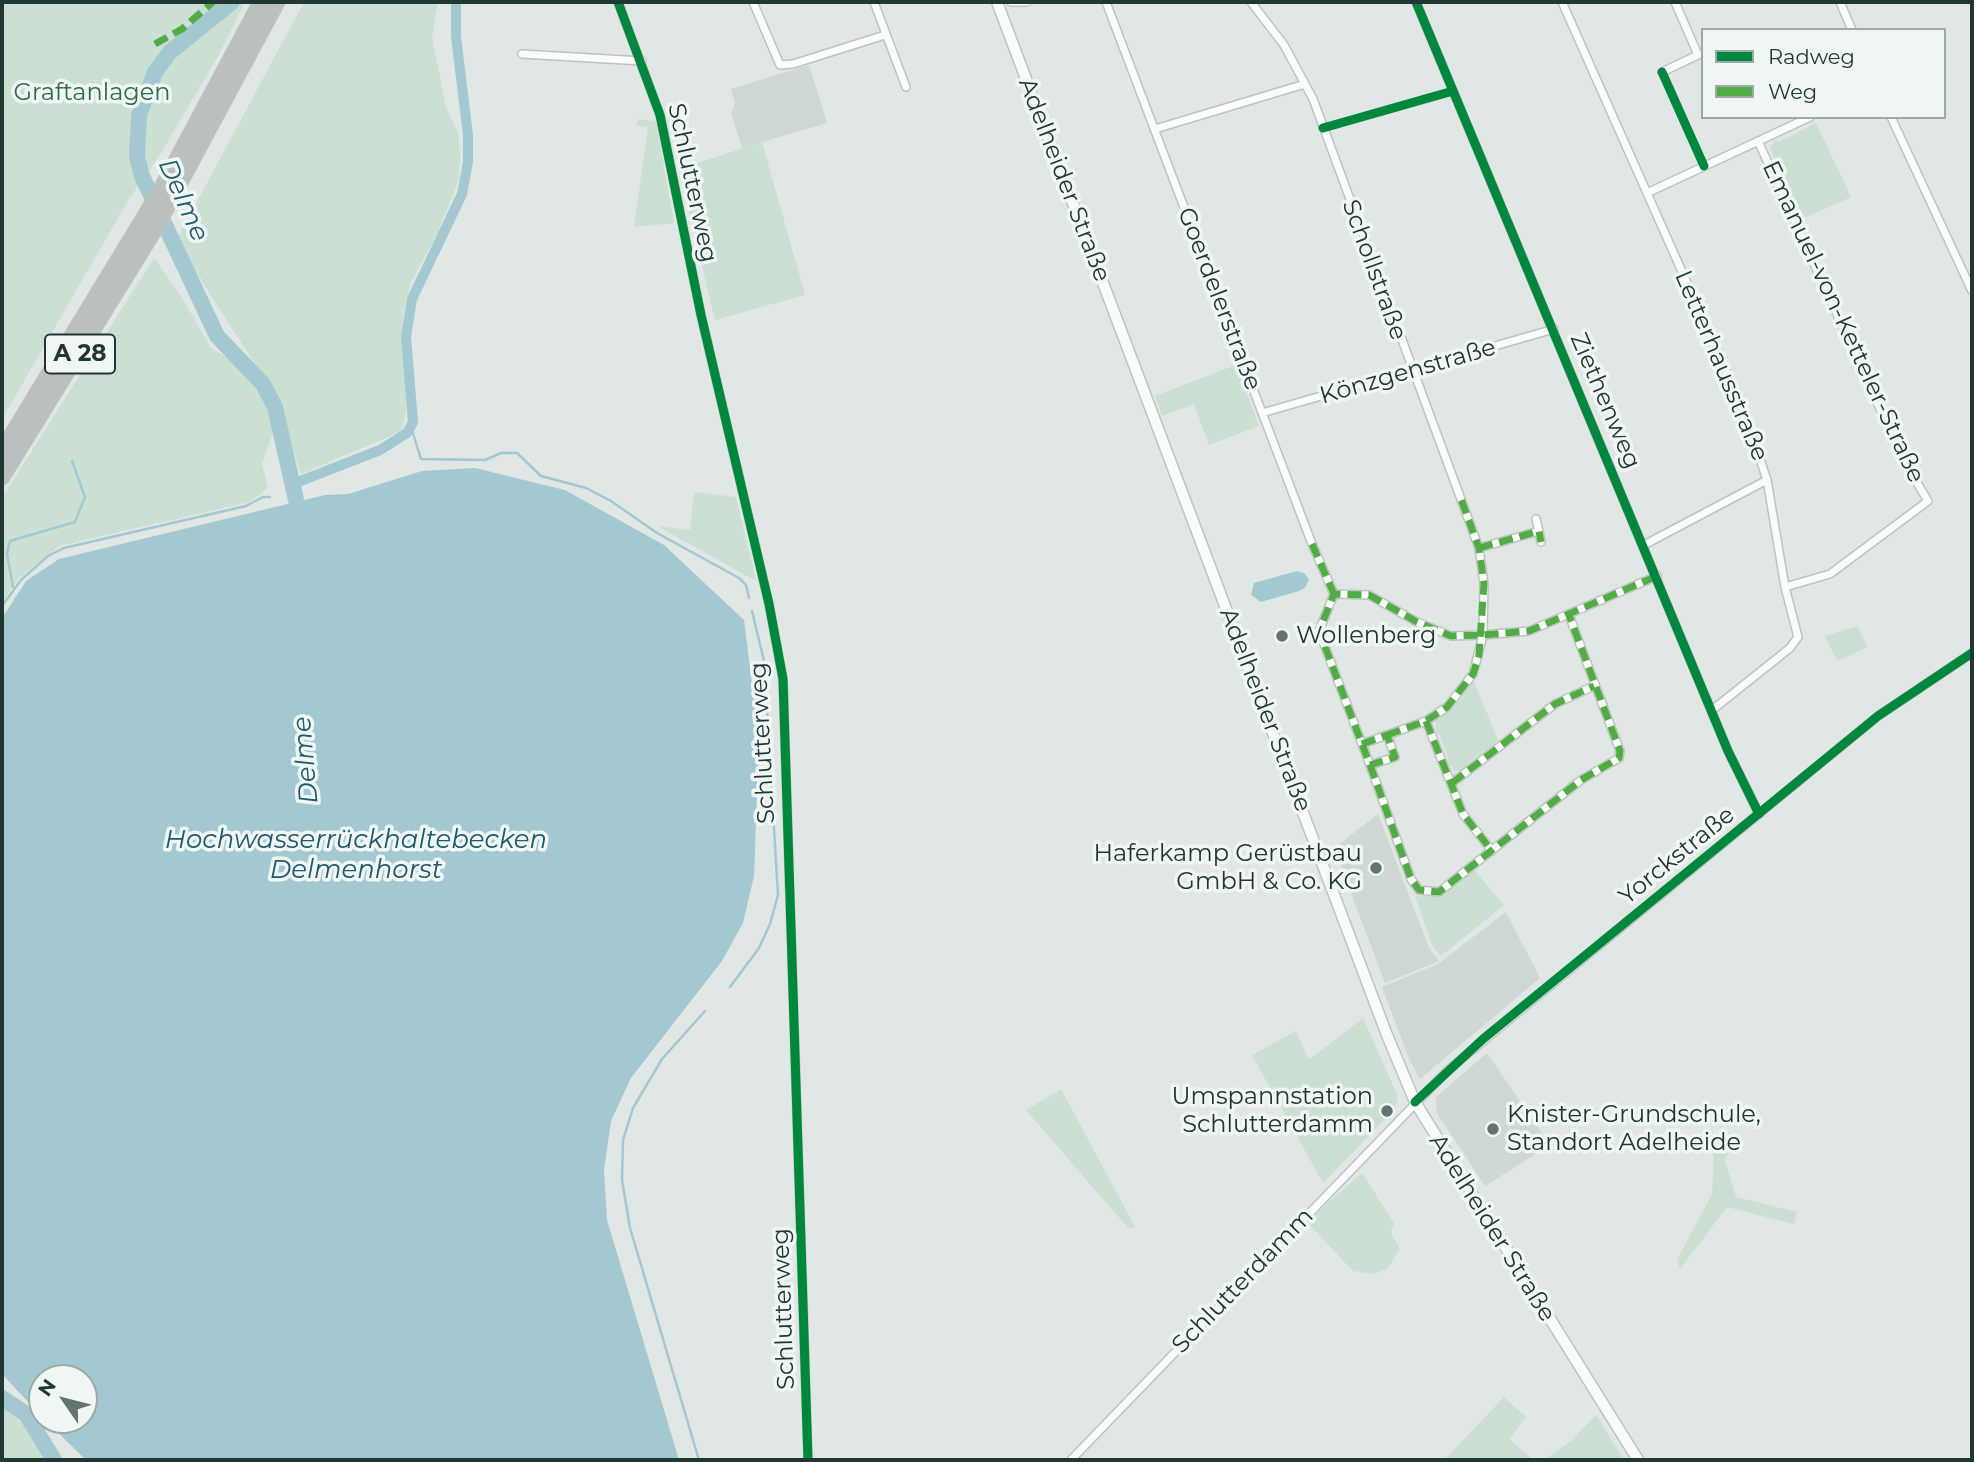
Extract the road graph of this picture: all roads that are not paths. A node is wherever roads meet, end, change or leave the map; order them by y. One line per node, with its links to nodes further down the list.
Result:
1 (261, 2): 30 (highway, A 28)
2 (277, 2): 31 (highway, A 28)
3 (618, 2): 17 (street, Schlutterweg)
4 (752, 2): 15 (street)
5 (874, 2): 15 (street)
6 (1027, 2): 13 (street)
7 (1106, 2): 23 (street, Goerdelerstraße)
8 (1251, 2): 19 (street, Schollstraße)
9 (1416, 2): 27 (street, Ziethenweg)
10 (1562, 2): 25 (street, Letterhausstraße)
11 (1675, 2): 18 (street)
12 (1840, 2): 14 (street)
13 (1004, 3): 53 (main road, Adelheider Straße)
14 (1851, 28)
15 (886, 34): 20 (street)
16 (522, 54): 17 (street)
17 (642, 61): 54 (street, Schlutterweg)
18 (1662, 72)
19 (1305, 84): 23 (street); 28 (street, Schollstraße)
20 (906, 87)
21 (1806, 119): 24 (street, Emanuel-von-Ketteler-Straße)
22 (1892, 119): 26 (street)
23 (1155, 129): 29 (street, Goerdelerstraße)
24 (1758, 141): 25 (street, Emanuel-von-Ketteler-Straße); 39 (street, Emanuel-von-Ketteler-Straße)
25 (1647, 193): 32 (street, Letterhausstraße)
26 (1972, 291)
27 (1554, 329): 28 (street, Könzgenstraße); 36 (street, Ziethenweg)
28 (1412, 372): 29 (street, Könzgenstraße); 37 (street, Schollstraße)
29 (1262, 413): 40 (street, Goerdelerstraße)
30 (2, 451)
31 (2, 477)
32 (1767, 480): 36 (street); 39 (street, Letterhausstraße)
33 (1535, 519): 34 (street)
34 (1539, 531): 35 (street); 37 (street)
35 (1541, 541)
36 (1644, 545): 38 (street, Ziethenweg)
37 (1479, 548): 42 (street, Schollstraße)
38 (1657, 576): 41 (street); 45 (street, Ziethenweg)
39 (1785, 587): 45 (street, Letterhausstraße)
40 (1334, 594): 42 (street); 48 (street)
41 (1569, 615): 42 (street); 44 (street)
42 (1483, 635): 46 (street, Schollstraße)
43 (1972, 653): 51 (street, Yorckstraße)
44 (1594, 686): 50 (street); 52 (street)
45 (1711, 711): 51 (street, Ziethenweg)
46 (1426, 721): 47 (street, Schollstraße); 50 (street)
47 (1387, 735): 48 (street, Schollstraße); 49 (street)
48 (1362, 744): 49 (street)
49 (1370, 765): 52 (street)
50 (1452, 783): 52 (street)
51 (1759, 814): 53 (street, Yorckstraße)
52 (1492, 851)
53 (1415, 1102): 55 (street, Schlutterdamm); 56 (main road, Adelheider Straße)
54 (808, 1460)
55 (1071, 1460)
56 (1638, 1460)

